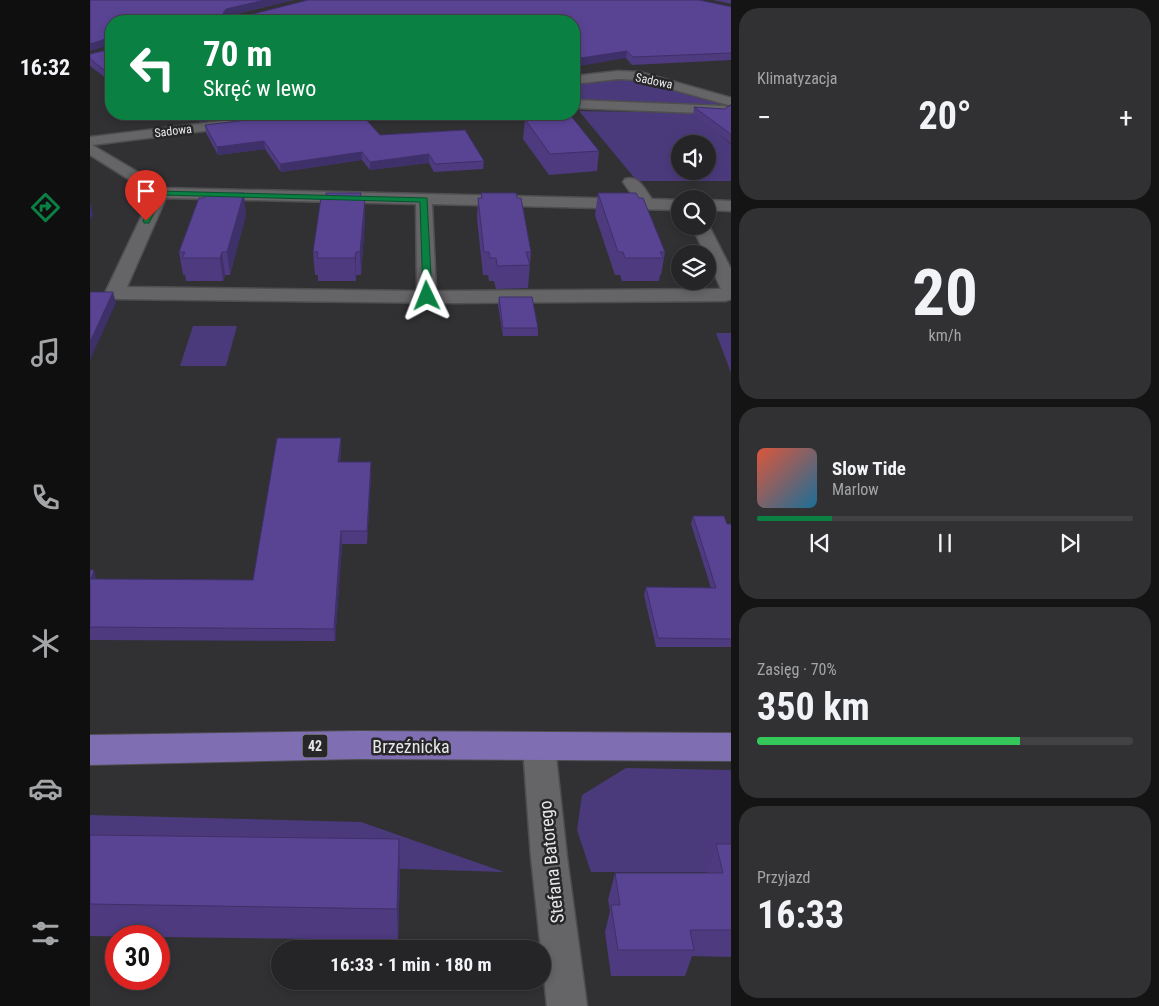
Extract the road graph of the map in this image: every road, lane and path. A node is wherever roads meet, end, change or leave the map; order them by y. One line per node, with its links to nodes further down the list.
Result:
1 (580, 79): 2 (street, Sadowa)
2 (731, 102)
3 (580, 104): 4 (street, Sadowa)
4 (731, 110)
5 (257, 121): 6 (street, Sadowa)
6 (90, 141)
7 (90, 149): 9 (street)
8 (631, 182): 11 (street)
9 (161, 193): 10 (street); 16 (street)
10 (424, 200): 11 (street); 16 (street)
11 (647, 204): 12 (street)
12 (671, 205)
13 (716, 205): 14 (street)
14 (731, 206)
15 (704, 235): 16 (street)
16 (427, 296)
17 (539, 747): 18 (main road, Brzeźnicka / 42); 19 (main road, Brzeźnicka / 42); 20 (street, Stefana Batorego)
18 (731, 748)
19 (90, 750)
20 (567, 1006)

